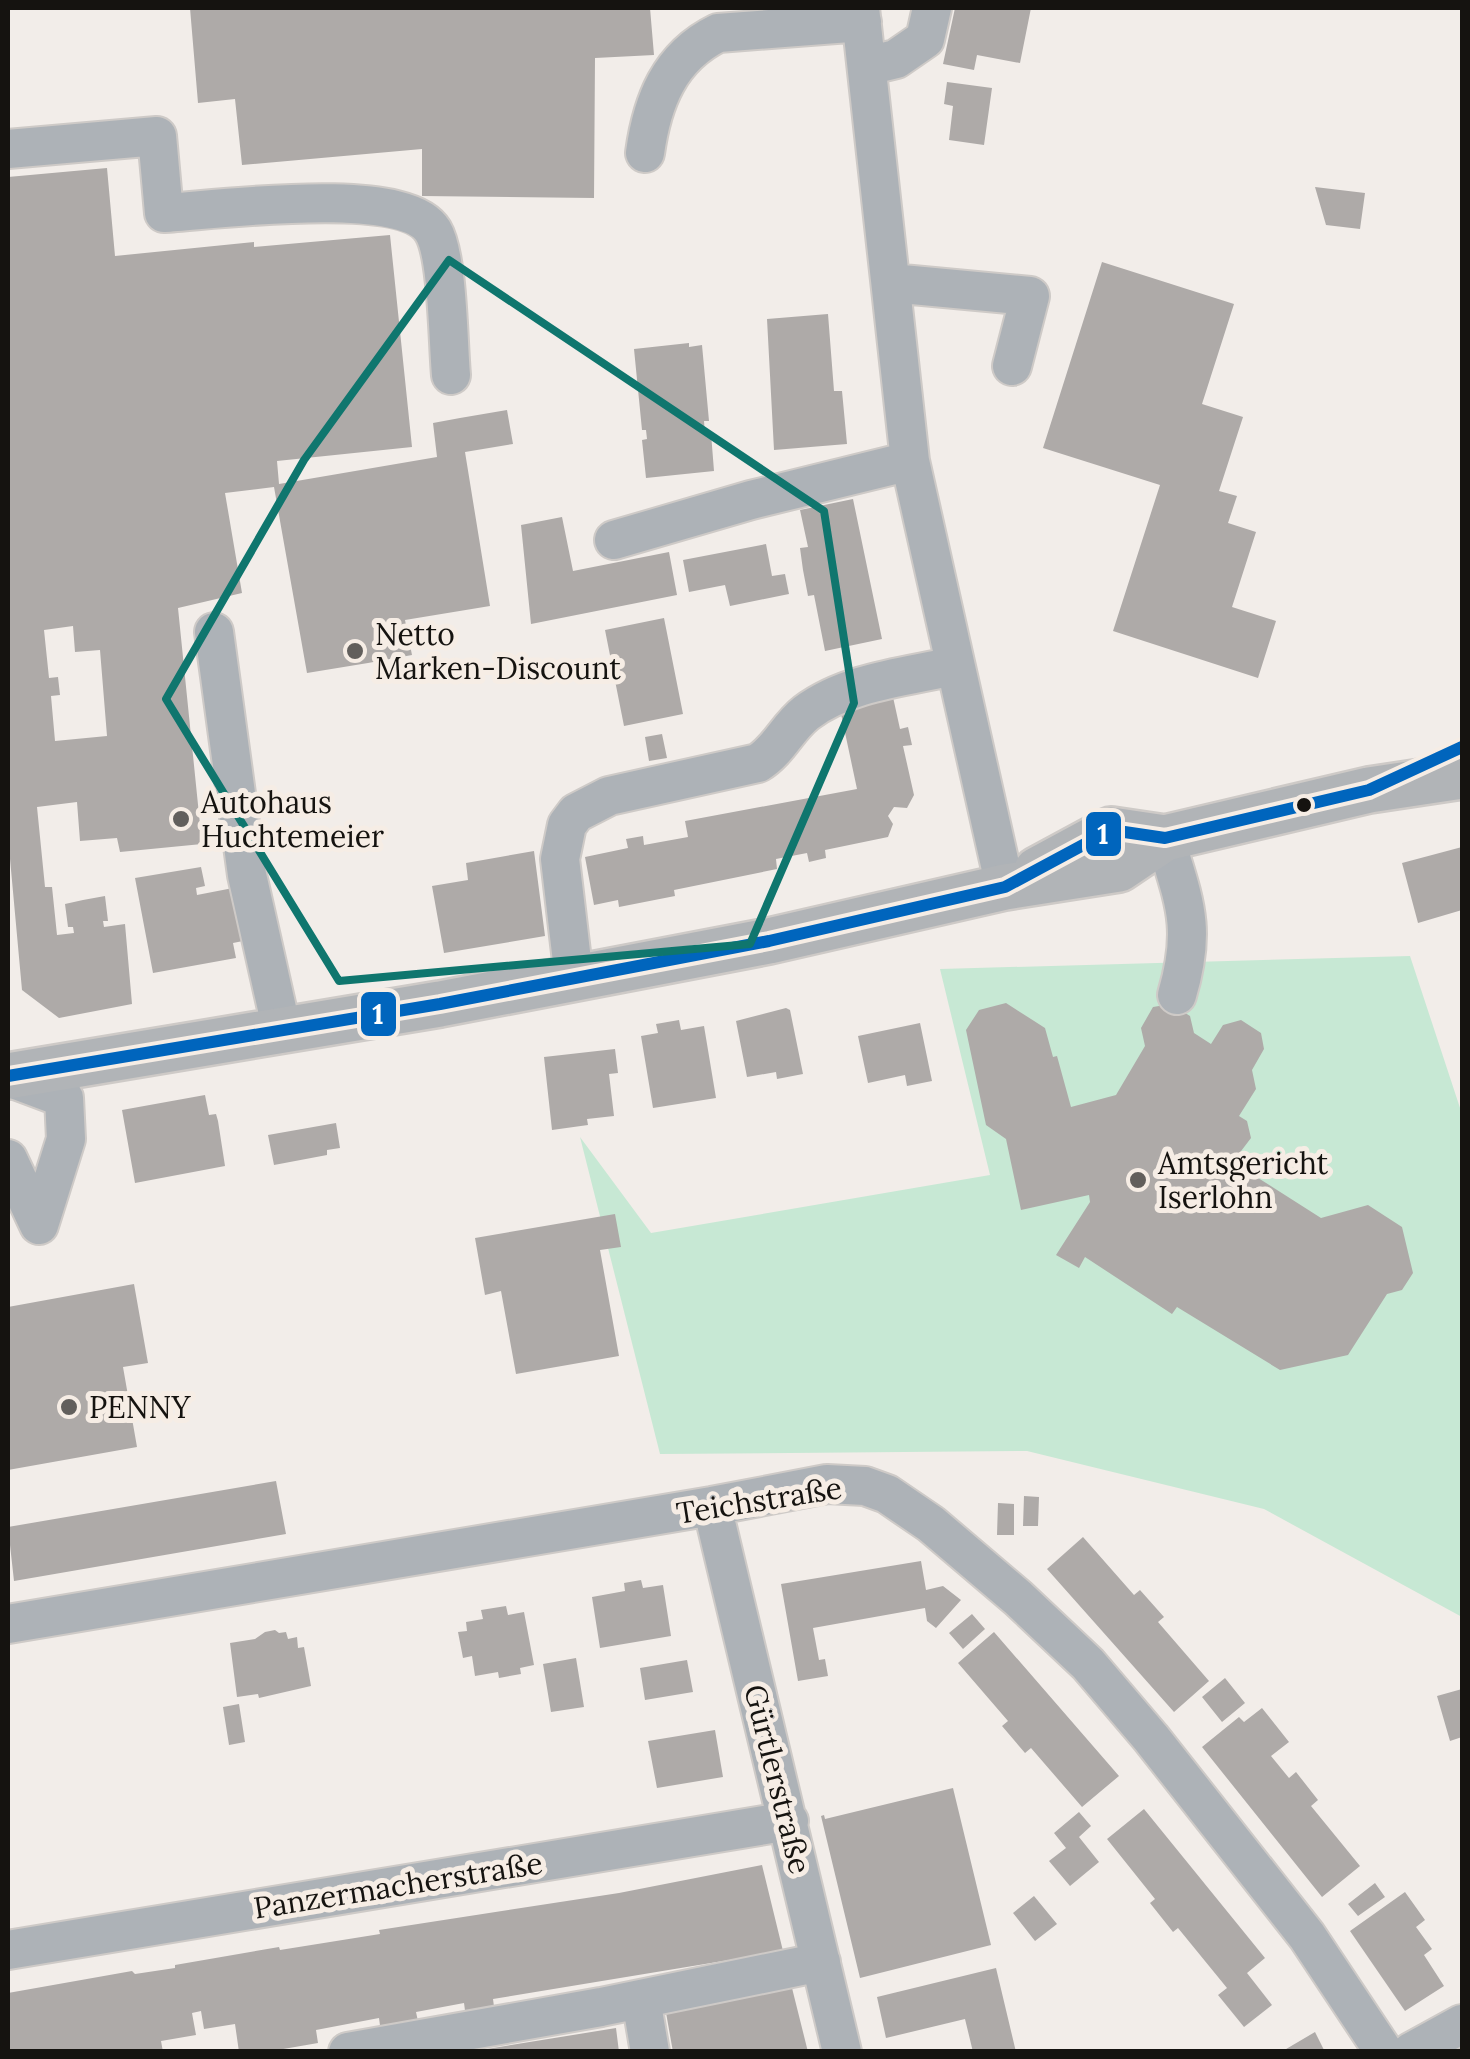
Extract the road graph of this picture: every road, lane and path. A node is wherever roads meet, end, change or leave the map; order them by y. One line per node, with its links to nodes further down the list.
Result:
1 (932, 8): 3 (street)
2 (861, 15): 3 (street); 5 (street)
3 (868, 66): 6 (street)
4 (8, 148): 8 (street)
5 (644, 152)
6 (892, 283): 7 (street); 9 (street)
7 (1012, 366)
8 (451, 376)
9 (910, 461): 10 (street); 12 (street)
10 (614, 540)
11 (214, 632): 20 (street)
12 (954, 666): 17 (street); 18 (street)
13 (1462, 747): 15 (main road)
14 (1462, 776): 15 (main road)
15 (1370, 790): 16 (main road)
16 (1166, 838): 17 (main road); 19 (street)
17 (1004, 888): 18 (main road)
18 (574, 978): 20 (main road)
19 (1177, 995)
20 (282, 1031): 21 (main road)
21 (8, 1077): 23 (street)
22 (8, 1159): 23 (street)
23 (23, 1233)
24 (712, 1506): 25 (street, Teichstraße); 26 (street, Gürtlerstraße); 34 (street, Teichstraße)
25 (8, 1624)
26 (789, 1821): 27 (street, Panzermacherstraße); 28 (street, Gürtlerstraße)
27 (8, 1950)
28 (821, 1962): 29 (street); 33 (street, Gürtlerstraße)
29 (641, 1999): 31 (street); 32 (street)
30 (1462, 2024): 35 (street)
31 (348, 2052)
32 (650, 2052)
33 (842, 2052)
34 (1384, 2052)
35 (1411, 2052)

